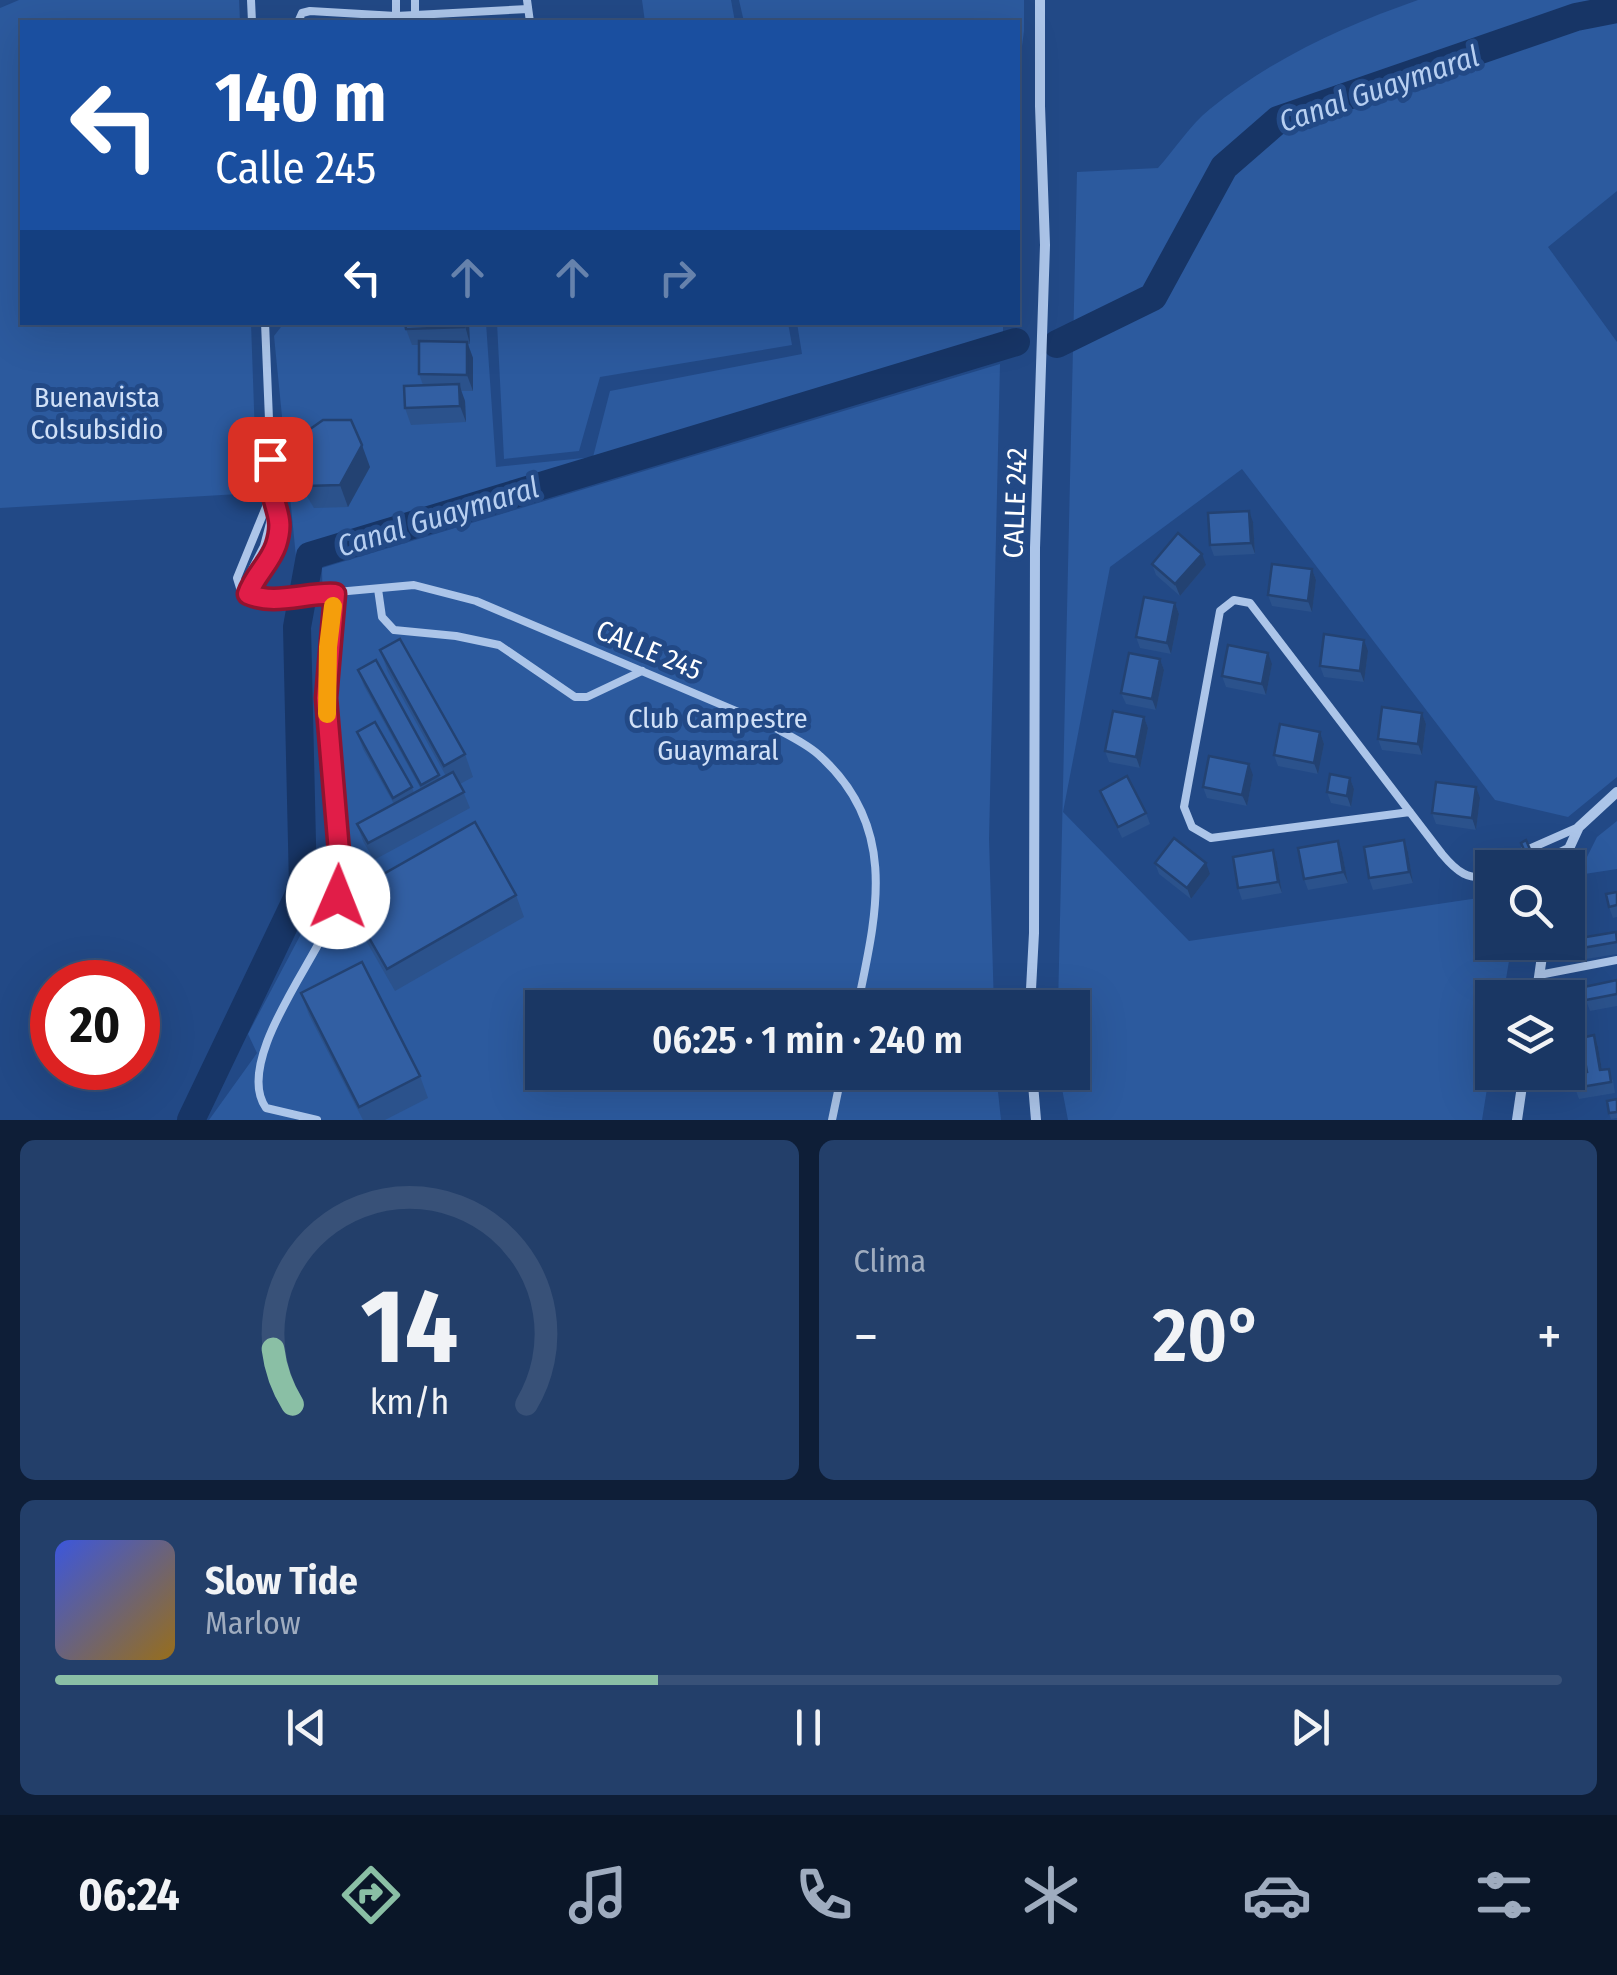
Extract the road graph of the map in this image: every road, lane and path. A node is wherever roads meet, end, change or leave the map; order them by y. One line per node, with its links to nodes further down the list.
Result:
1 (396, 0): 6 (lane)
2 (415, 0): 5 (lane)
3 (1040, 0): 28 (street, CALLE 242)
4 (528, 4): 5 (lane)
5 (414, 15): 6 (lane)
6 (396, 16): 7 (lane)
7 (299, 20)
8 (265, 325): 9 (lane)
9 (272, 493): 11 (lane); 11 (lane)
10 (378, 589): 12 (lane, CALLE 245); 13 (lane, CALLE 245); 13 (lane)
11 (244, 592): 12 (lane, CALLE 245)
12 (335, 594): 32 (lane)
13 (642, 671): 27 (lane, CALLE 245)
14 (1617, 792): 16 (street)
15 (1410, 812): 15 (lane); 20 (lane)
16 (1579, 827): 17 (street); 18 (lane)
17 (1566, 848): 19 (lane)
18 (1526, 850)
19 (1562, 850)
20 (1475, 878)
21 (1594, 940): 22 (lane)
22 (1585, 941)
23 (1542, 960): 25 (street)
24 (1617, 960): 25 (lane)
25 (1540, 974): 26 (street)
26 (1539, 980)
27 (860, 990)
28 (1031, 990)
29 (838, 1090): 33 (lane)
30 (1034, 1090): 34 (street)
31 (1521, 1090): 35 (street)
32 (317, 1120)
33 (832, 1120)
34 (1036, 1120)
35 (1517, 1120)

